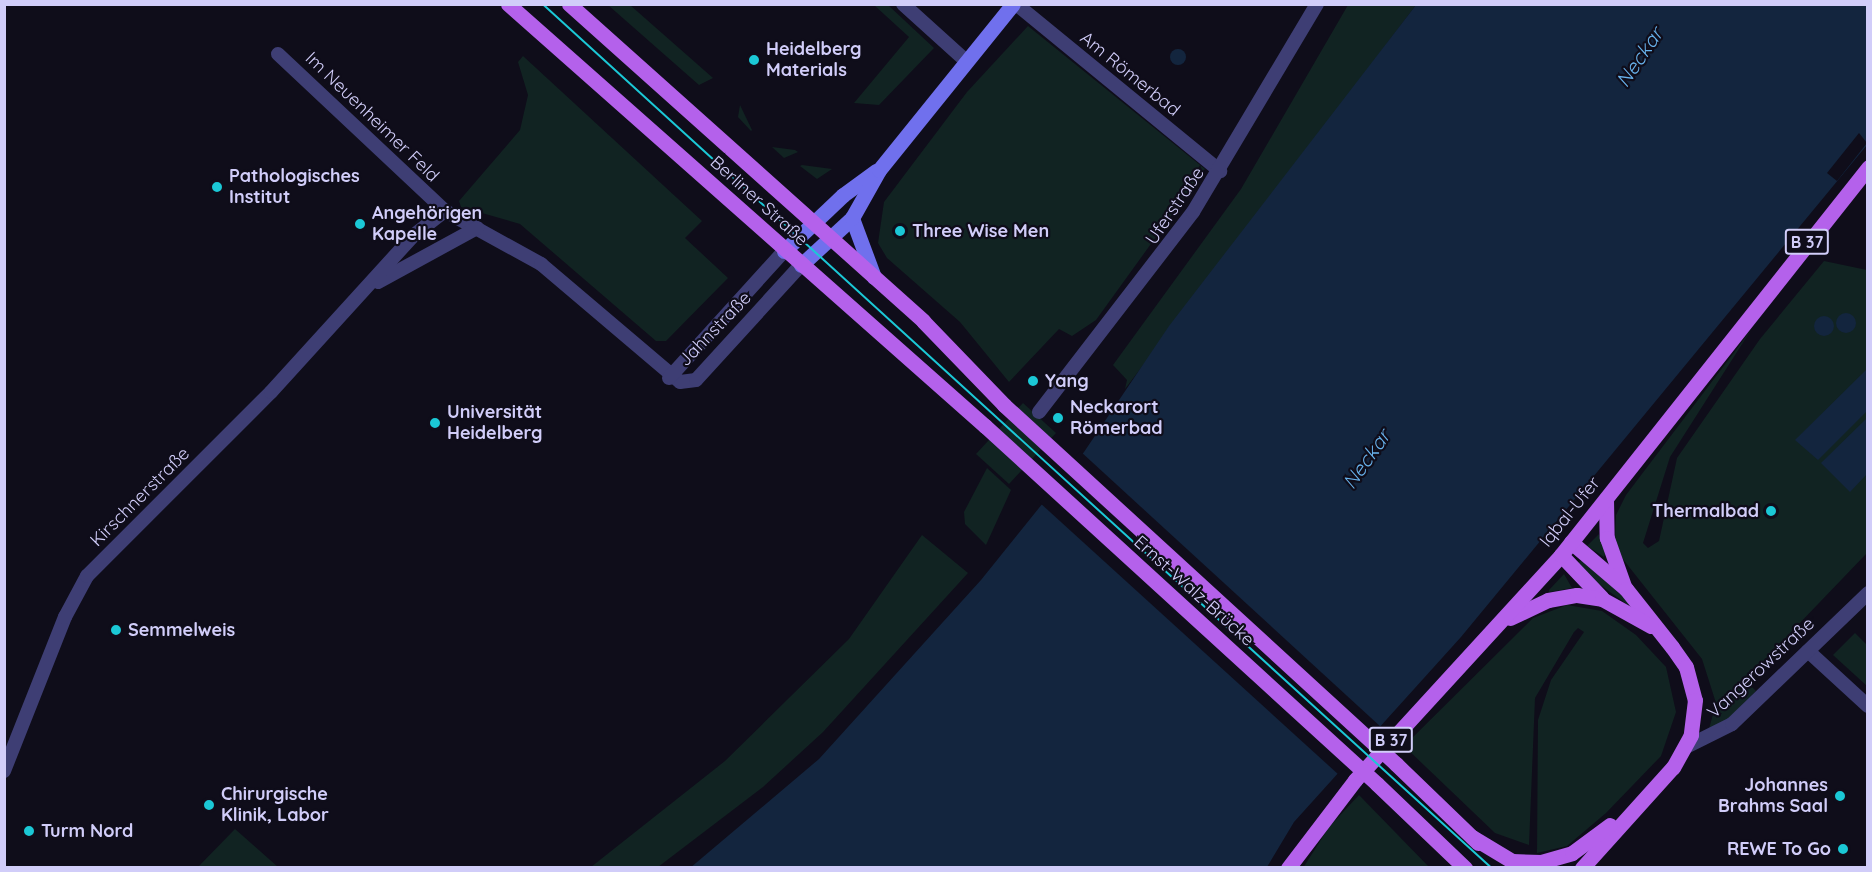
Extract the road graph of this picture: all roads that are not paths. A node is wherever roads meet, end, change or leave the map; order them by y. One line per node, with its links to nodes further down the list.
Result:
1 (508, 4): 16 (main road, Berliner Straße)
2 (569, 4): 13 (main road, Berliner Straße)
3 (903, 4): 7 (street)
4 (1015, 4): 7 (street, Jahnstraße); 10 (street, Am Römerbad)
5 (1317, 4): 10 (street, Uferstraße)
6 (278, 54): 11 (street, Im Neuenheimer Feld)
7 (966, 61): 9 (street, Jahnstraße)
8 (1868, 167): 24 (main road, Iqbal-Ufer / B 37)
9 (879, 170): 12 (street, Jahnstraße); 13 (street, Jahnstraße)
10 (1220, 171): 22 (street, Uferstraße)
11 (445, 211): 14 (street, Im Neuenheimer Feld); 19 (street, Kirschnerstraße)
12 (852, 218): 15 (street, Jahnstraße); 18 (street)
13 (812, 224): 15 (main road, Berliner Straße); 16 (street, Jahnstraße)
14 (477, 228): 19 (street, Kirschnerstraße); 20 (street, Im Neuenheimer Feld)
15 (829, 239): 17 (street, Jahnstraße); 18 (main road, Berliner Straße)
16 (784, 251): 17 (main road, Berliner Straße); 20 (street, Jahnstraße)
17 (801, 265): 20 (street, Jahnstraße); 23 (main road, Berliner Straße)
18 (874, 279): 21 (main road, Berliner Straße)
19 (366, 290): 34 (street, Kirschnerstraße)
20 (669, 378)
21 (1004, 405): 36 (main road, Ernst-Walz-Brücke, bridge)
22 (1039, 412)
23 (985, 426): 38 (main road, Ernst-Walz-Brücke, bridge)
24 (1606, 499): 25 (main road, Iqbal-Ufer / B 37); 26 (main road)
25 (1566, 549): 26 (main road); 28 (main road); 29 (main road, Iqbal-Ufer / B 37)
26 (1626, 589): 30 (main road)
27 (1868, 593): 31 (street, Vangerowstraße)
28 (1602, 599): 29 (main road); 30 (main road)
29 (1505, 620): 37 (main road, Iqbal-Ufer / B 37)
30 (1658, 631): 33 (main road)
31 (1808, 651): 32 (street); 33 (street, Vangerowstraße)
32 (1868, 706)
33 (1686, 747): 35 (main road, Vangerowstraße)
34 (4, 771)
35 (1654, 788): 36 (main road, Vangerowstraße); 40 (main road, Vangerowstraße)
36 (1472, 837): 39 (main road)
37 (1288, 867)
38 (1465, 867)
39 (1503, 867)
40 (1582, 867)

